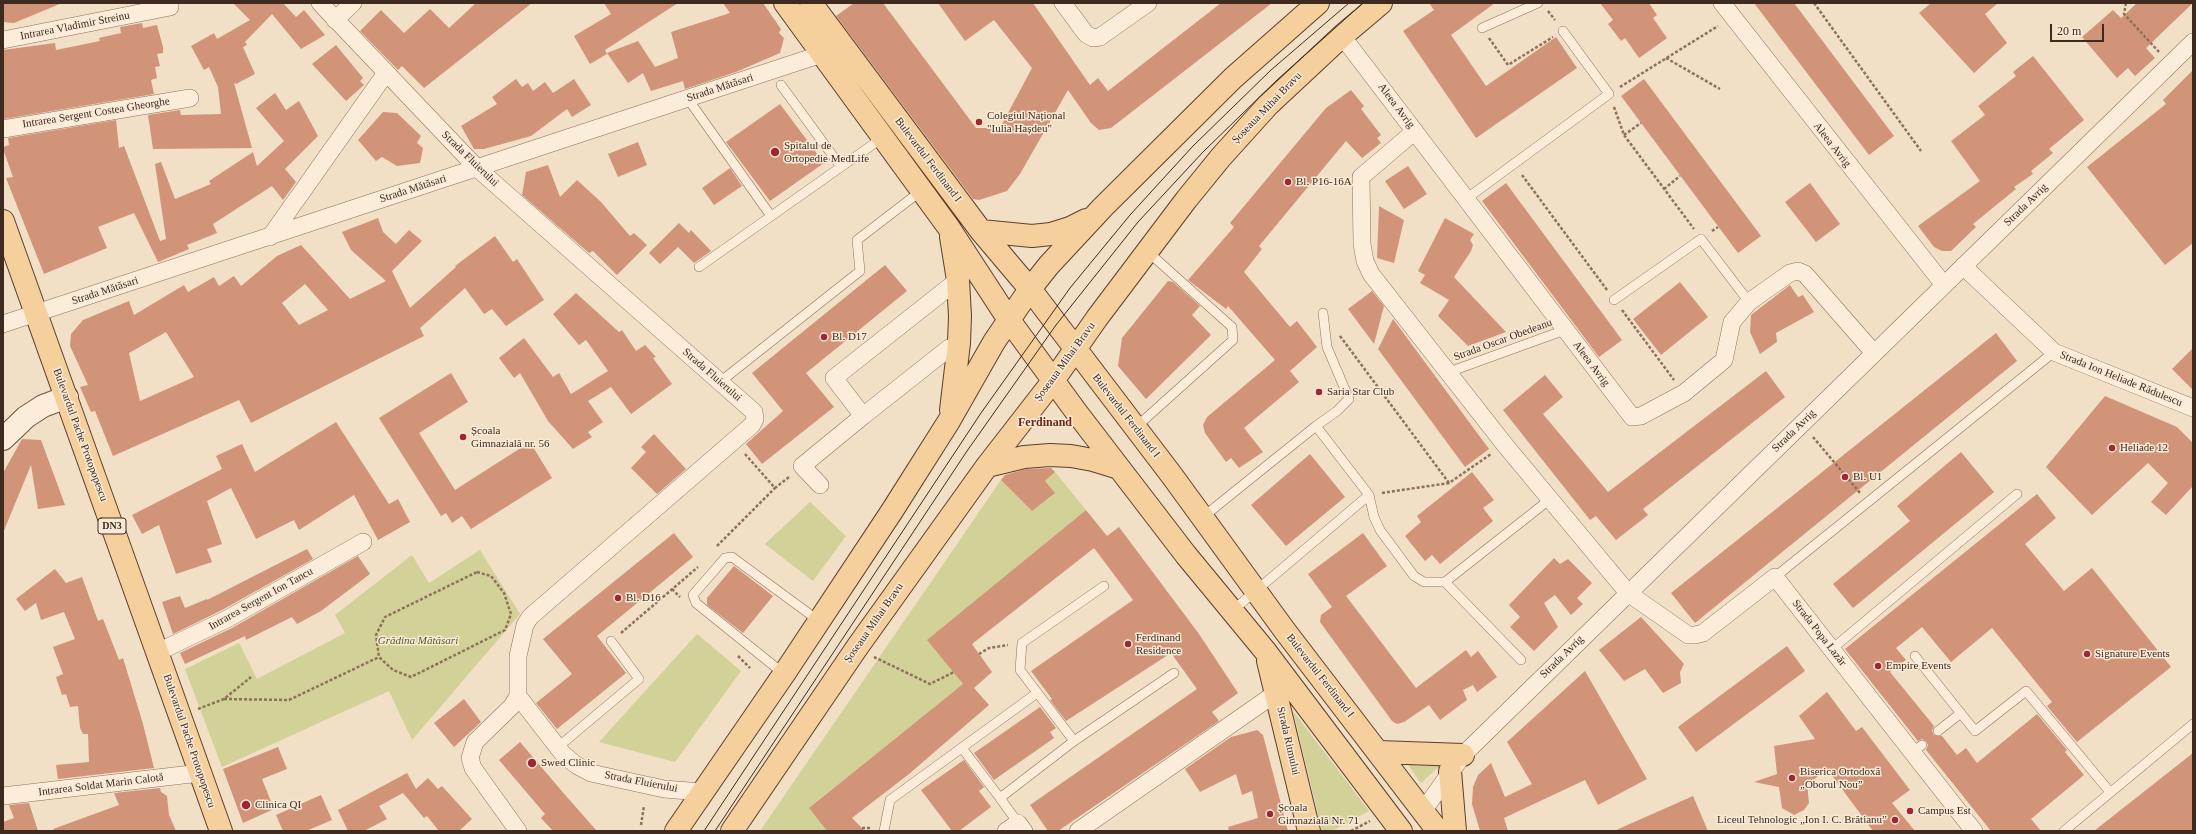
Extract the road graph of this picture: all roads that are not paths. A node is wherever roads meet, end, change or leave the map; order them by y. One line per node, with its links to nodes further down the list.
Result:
1 (320, 3): 12 (street, Strada Fluierului)
2 (353, 3): 12 (street)
3 (785, 3): 18 (main road, Bulevardul Ferdinand I)
4 (811, 3): 28 (main road, Bulevardul Ferdinand I)
5 (1063, 3): 6 (street)
6 (1148, 3)
7 (1318, 3): 31 (main road)
8 (1381, 3): 15 (main road, Șoseaua Mihai Bravu)
9 (1538, 3): 13 (lane)
10 (1722, 3): 41 (street, Aleea Avrig)
11 (170, 7): 16 (street, Intrarea Vladimir Streinu)
12 (335, 20): 19 (street, Strada Fluierului)
13 (1482, 28)
14 (1563, 31): 30 (lane)
15 (1342, 36): 24 (street, Aleea Avrig); 37 (main road, Șoseaua Mihai Bravu)
16 (3, 40)
17 (2193, 42): 38 (street, Strada Avrig)
18 (822, 54): 22 (street, Strada Mătăsari); 25 (main road, Bulevardul Ferdinand I)
19 (386, 73): 27 (street, Strada Fluierului); 36 (street)
20 (781, 85): 26 (lane)
21 (190, 98): 23 (street, Intrarea Sergent Costea Gheorghe)
22 (688, 99): 27 (street, Strada Mătăsari); 32 (lane)
23 (3, 129)
24 (1415, 131): 30 (street, Aleea Avrig); 54 (street)
25 (882, 138): 26 (lane); 29 (main road, Bulevardul Ferdinand I)
26 (841, 167): 32 (lane)
27 (477, 168): 36 (street, Strada Mătăsari); 56 (street, Strada Fluierului)
28 (941, 177): 34 (main road); 35 (main road, Bulevardul Ferdinand I)
29 (921, 190): 34 (main road, Bulevardul Ferdinand I); 56 (lane)
30 (1466, 199): 49 (street, Aleea Avrig)
31 (1103, 207): 35 (main road); 42 (main road)
32 (771, 216): 39 (lane)
33 (3, 221): 46 (main road, Bulevardul Pache Protopopescu / DN3)
34 (949, 228): 40 (main road); 47 (main road, Bulevardul Ferdinand I)
35 (981, 231): 42 (main road, Bulevardul Ferdinand I)
36 (270, 237): 46 (street, Strada Mătăsari)
37 (1147, 250): 51 (main road, Șoseaua Mihai Bravu); 62 (lane)
38 (1963, 266): 41 (street, Strada Avrig); 52 (street, Strada Ion Heliade Rădulescu)
39 (699, 267)
40 (958, 280): 59 (street); 60 (main road)
41 (1944, 285): 53 (street, Strada Avrig)
42 (1030, 289): 47 (main road); 51 (main road, Bulevardul Ferdinand I)
43 (1614, 300): 44 (lane)
44 (1749, 302): 49 (street, Aleea Avrig); 53 (street, Aleea Avrig)
45 (1324, 313): 61 (lane)
46 (36, 314): 48 (street, Strada Mătăsari); 57 (main road, Bulevardul Pache Protopopescu / DN3)
47 (1009, 320): 55 (main road, Bulevardul Ferdinand I); 60 (main road)
48 (3, 324)
49 (1565, 330): 54 (lane, Strada Oscar Obedeanu)
50 (949, 348): 59 (street)
51 (1075, 349): 55 (main road, Șoseaua Mihai Bravu); 62 (main road, Bulevardul Ferdinand I)
52 (2054, 352): 58 (street, Strada Ion Heliade Rădulescu); 72 (lane)
53 (1874, 353): 76 (street, Strada Avrig)
54 (1448, 372): 69 (street)
55 (1053, 381): 64 (main road, Șoseaua Mihai Bravu); 65 (main road, Bulevardul Ferdinand I)
56 (720, 382): 89 (street, Strada Fluierului)
57 (66, 397): 63 (street); 81 (main road, Bulevardul Pache Protopopescu / DN3)
58 (2193, 408)
59 (863, 416): 66 (street)
60 (949, 421): 78 (main road)
61 (1316, 426): 68 (lane); 70 (lane)
62 (1135, 428): 70 (main road, Bulevardul Ferdinand I)
63 (3, 439)
64 (987, 466): 65 (main road); 108 (main road, Șoseaua Mihai Bravu)
65 (1119, 468): 77 (main road, Bulevardul Ferdinand I)
66 (820, 485)
67 (2017, 494): 80 (lane)
68 (1369, 495): 73 (lane); 75 (lane)
69 (1549, 500): 73 (lane); 76 (street)
70 (1203, 518): 75 (main road, Bulevardul Ferdinand I)
71 (363, 542): 81 (street, Intrarea Sergent Ion Tancu)
72 (1775, 577): 76 (street); 80 (street, Strada Popa Lazăr)
73 (1445, 582): 84 (lane)
74 (1104, 586): 87 (lane)
75 (1255, 591): 77 (lane); 96 (main road, Bulevardul Ferdinand I)
76 (1628, 593): 97 (street, Strada Avrig)
77 (1232, 611): 82 (main road, Bulevardul Ferdinand I)
78 (819, 621): 86 (main road); 86 (lane)
79 (611, 641): 94 (lane)
80 (1832, 649): 116 (street, Strada Popa Lazăr)
81 (158, 652): 98 (main road, Bulevardul Pache Protopopescu / DN3)
82 (1266, 652): 88 (main road, Strada Ritmului); 112 (main road, Bulevardul Ferdinand I)
83 (1916, 656): 90 (lane)
84 (1521, 660)
85 (1174, 673): 93 (lane)
86 (784, 674): 99 (main road)
87 (1037, 693): 93 (lane); 95 (lane)
88 (1276, 693): 110 (street); 111 (main road, Strada Ritmului)
89 (518, 696): 94 (street, Strada Fluierului); 106 (street)
90 (1961, 713): 92 (lane); 100 (lane)
91 (2193, 724): 100 (lane)
92 (1938, 732)
93 (1074, 741): 102 (lane)
94 (558, 747): 99 (street, Strada Fluierului)
95 (962, 748): 102 (lane); 109 (lane)
96 (1379, 752): 97 (main road); 103 (main road, Bulevardul Ferdinand I)
97 (1456, 763): 103 (street, Strada Avrig); 115 (main road)
98 (200, 773): 101 (street, Intrarea Soldat Marin Calotă); 105 (main road, Bulevardul Pache Protopopescu / DN3)
99 (702, 792): 107 (main road)
100 (2110, 792): 117 (lane)
101 (3, 796)
102 (1000, 798): 104 (lane)
103 (1423, 811): 113 (main road, Strada Avrig); 114 (main road, Bulevardul Ferdinand I)
104 (1016, 828)
105 (221, 831)
106 (518, 831)
107 (676, 831)
108 (732, 831)
109 (884, 831)
110 (1078, 831)
111 (1309, 831)
112 (1401, 831)
113 (1408, 831)
114 (1438, 831)
115 (1455, 831)
116 (1974, 831)
117 (2064, 831)

